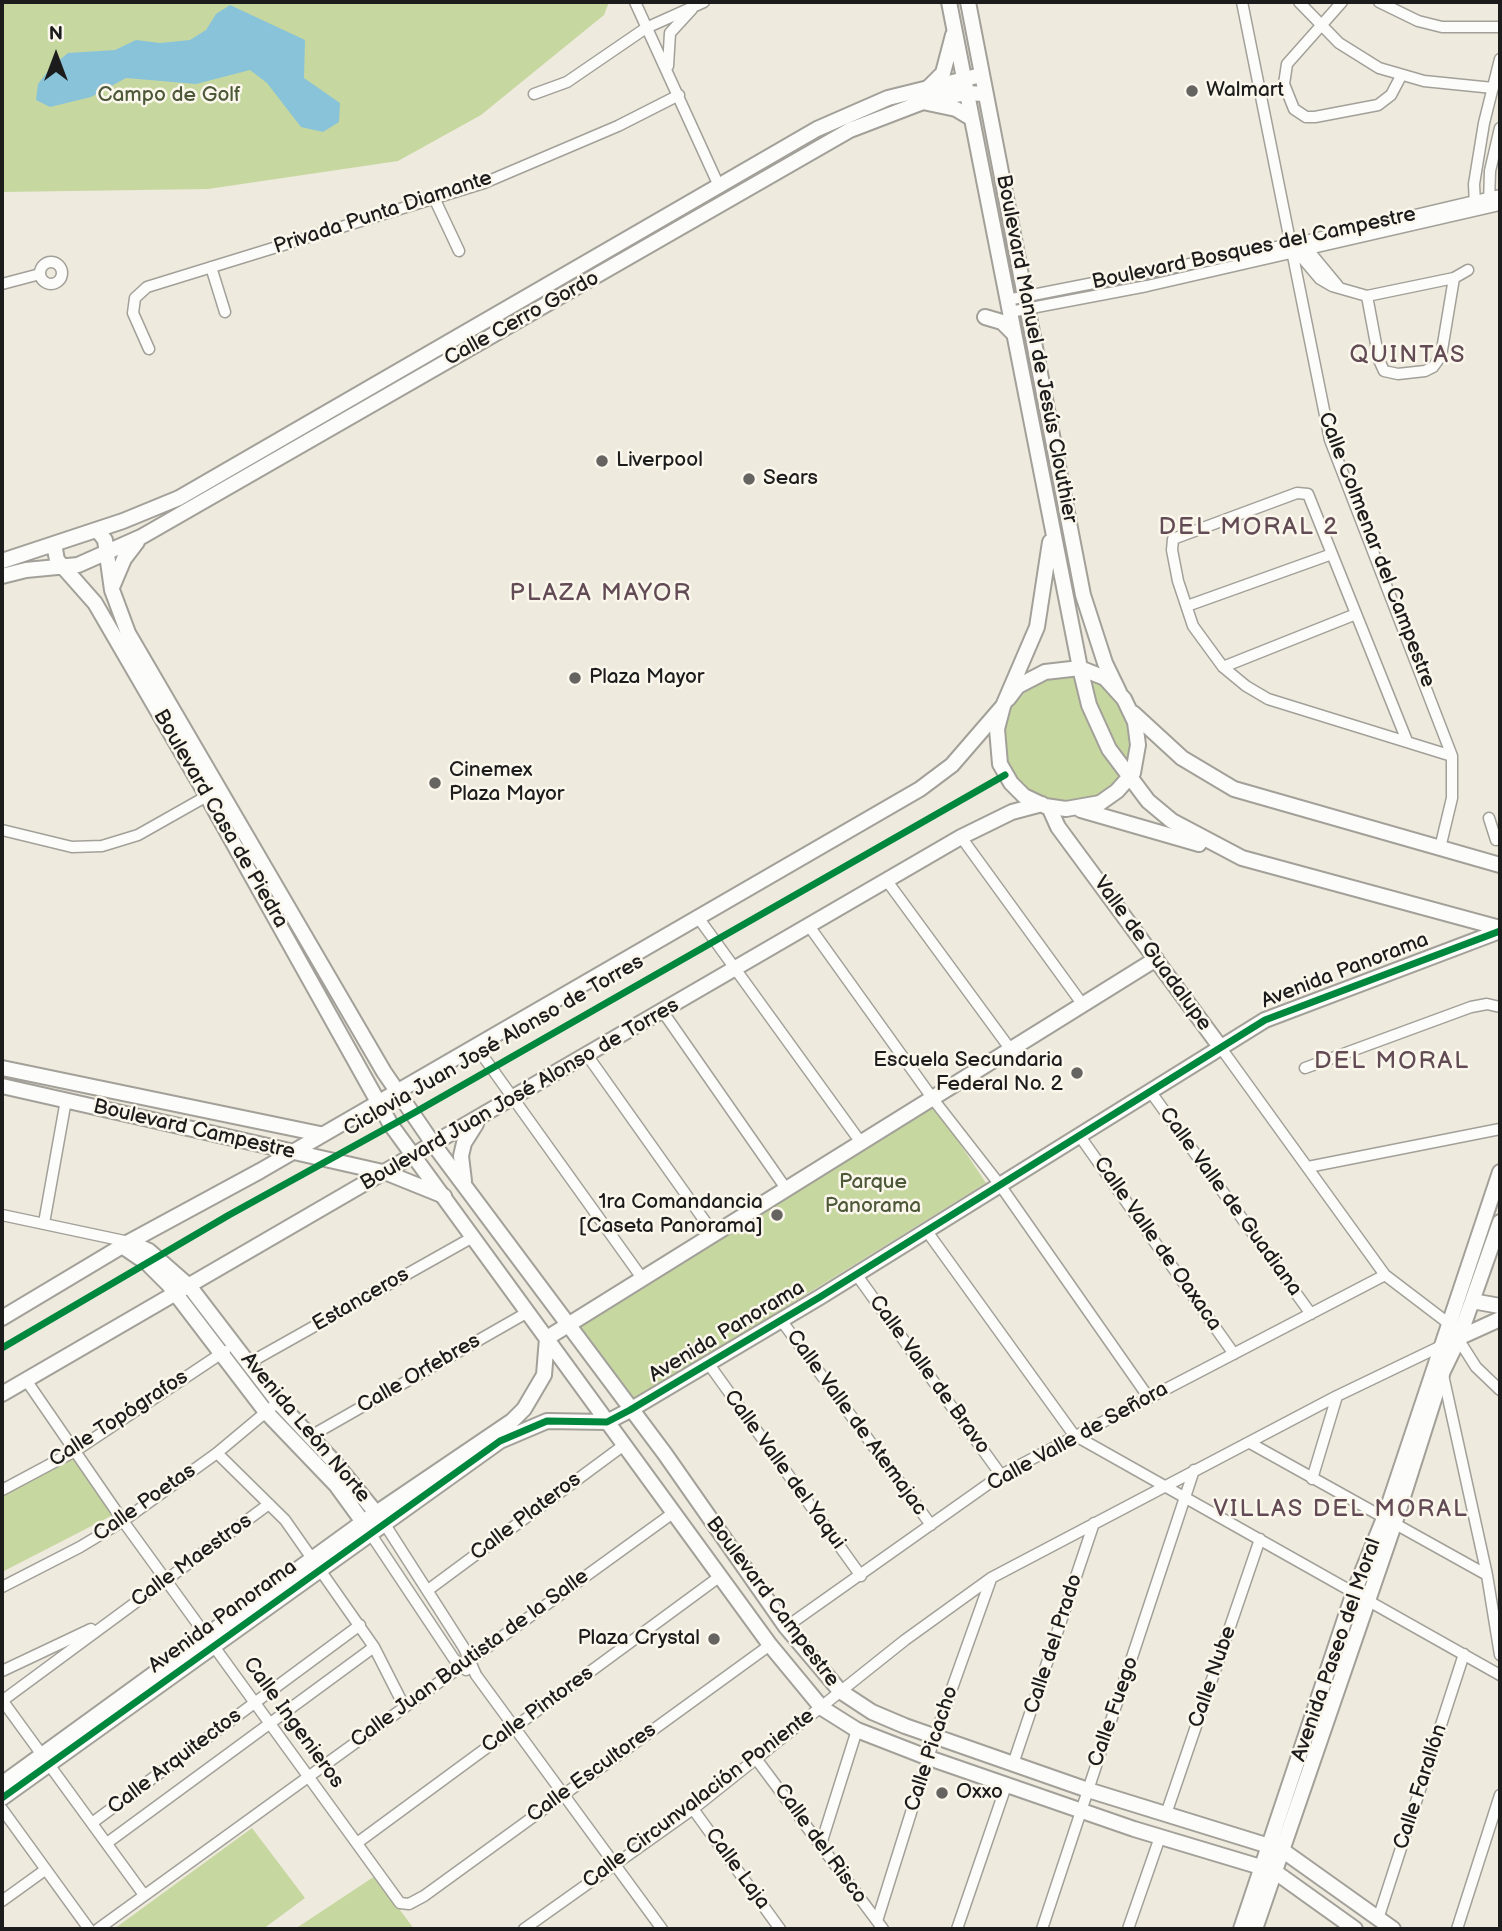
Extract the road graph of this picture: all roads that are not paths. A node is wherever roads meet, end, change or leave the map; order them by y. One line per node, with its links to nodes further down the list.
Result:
1 (635, 2): 11 (street)
2 (949, 2): 12 (main road, Boulevard Manuel de Jesús Clouthier)
3 (968, 2): 15 (main road, Boulevard Manuel de Jesús Clouthier)
4 (1242, 2): 33 (street, Calle Colmenar del Campestre)
5 (1299, 2): 9 (street)
6 (1342, 2): 9 (street)
7 (1379, 2): 10 (street)
8 (700, 4): 11 (street); 14 (street)
9 (1319, 24): 16 (street); 16 (street)
10 (1500, 27)
11 (646, 28): 14 (street); 20 (street)
12 (954, 30): 17 (main road, Boulevard Manuel de Jesús Clouthier); 18 (main road)
13 (1500, 59): 19 (street)
14 (668, 70): 22 (street)
15 (981, 75): 17 (main road, Calle Cerro Gordo); 21 (main road, Boulevard Manuel de Jesús Clouthier)
16 (1401, 76): 19 (street)
17 (965, 86): 18 (main road, Calle Cerro Gordo); 21 (main road, Calle Cerro Gordo); 23 (main road, Calle Cerro Gordo); 24 (main road, Boulevard Manuel de Jesús Clouthier)
18 (929, 87): 26 (main road, Calle Cerro Gordo)
19 (1493, 88): 31 (street)
20 (534, 94)
21 (985, 94): 40 (main road, Boulevard Manuel de Jesús Clouthier)
22 (679, 95): 26 (street); 28 (street, Privada Punta Diamante)
23 (923, 102): 24 (main road); 49 (main road, Calle Cerro Gordo)
24 (971, 118): 41 (main road, Boulevard Manuel de Jesús Clouthier)
25 (1500, 128): 29 (street)
26 (719, 186): 47 (main road, Calle Cerro Gordo)
27 (1500, 195): 29 (street, Boulevard Bosques del Campestre)
28 (435, 200): 32 (street); 34 (street, Privada Punta Diamante)
29 (1489, 203): 30 (street, Boulevard Bosques del Campestre); 31 (street, Boulevard Bosques del Campestre)
30 (1500, 205)
31 (1475, 206): 33 (street, Boulevard Bosques del Campestre); 33 (street, Boulevard Bosques del Campestre)
32 (459, 251)
33 (1298, 251): 39 (street); 40 (street, Boulevard Bosques del Campestre); 65 (street, Calle Colmenar del Campestre)
34 (211, 267): 42 (street); 45 (street, Privada Punta Diamante)
35 (1468, 270): 37 (street)
36 (40, 274): 38 (street)
37 (1454, 278): 39 (street); 39 (street)
38 (2, 284)
39 (1367, 296)
40 (1026, 303): 41 (street, Boulevard Bosques del Campestre); 61 (main road, Boulevard Manuel de Jesús Clouthier)
41 (1008, 306): 44 (main road, Boulevard Manuel de Jesús Clouthier)
42 (225, 312)
43 (985, 317): 44 (main road)
44 (1014, 334): 46 (main road, Boulevard Manuel de Jesús Clouthier)
45 (149, 349)
46 (1051, 519): 60 (main road, Boulevard Manuel de Jesús Clouthier); 62 (main road)
47 (123, 521): 48 (main road, Calle Cerro Gordo); 49 (main road)
48 (97, 530): 50 (main road, Calle Cerro Gordo); 51 (main road, Boulevard Casa de Piedra)
49 (135, 540): 51 (main road, Calle Cerro Gordo); 56 (main road)
50 (54, 544): 53 (main road, Calle Cerro Gordo); 54 (main road, Boulevard Casa de Piedra)
51 (106, 554): 54 (main road, Calle Cerro Gordo); 56 (main road, Boulevard Casa de Piedra)
52 (1332, 554): 57 (street); 57 (street); 58 (street)
53 (2, 561)
54 (66, 567): 55 (main road, Calle Cerro Gordo); 67 (main road, Boulevard Casa de Piedra)
55 (2, 576)
56 (112, 590): 78 (main road, Boulevard Casa de Piedra)
57 (1187, 606): 59 (street)
58 (1356, 614): 59 (street); 64 (street)
59 (1223, 667): 64 (street)
60 (1080, 668): 61 (main road); 62 (main road); 66 (main road)
61 (1119, 692): 63 (main road, Boulevard Manuel de Jesús Clouthier)
62 (1005, 702): 68 (main road); 79 (main road)
63 (1131, 711): 66 (main road); 74 (main road)
64 (1407, 741): 65 (street)
65 (1452, 756): 74 (street, Calle Colmenar del Campestre)
66 (1128, 778): 69 (main road); 75 (main road)
67 (207, 796): 71 (street); 78 (main road, Boulevard Casa de Piedra)
68 (1045, 806): 69 (main road); 72 (main road, Boulevard Juan José Alonso de Torres); 82 (main road, Valle de Guadalupe)
69 (1076, 808): 75 (main road)
70 (1494, 824): 73 (street)
71 (2, 830)
72 (961, 837): 77 (main road, Boulevard Juan José Alonso de Torres); 84 (street)
73 (1496, 840)
74 (1440, 848): 76 (main road)
75 (1242, 858): 81 (main road)
76 (1500, 865)
77 (887, 881): 80 (main road, Boulevard Juan José Alonso de Torres); 89 (street)
78 (273, 897): 94 (main road, Boulevard Casa de Piedra); 99 (main road, Boulevard Casa de Piedra)
79 (697, 916): 83 (street); 87 (main road)
80 (808, 926): 83 (main road, Boulevard Juan José Alonso de Torres); 97 (street)
81 (1500, 929): 88 (main road, Avenida Panorama)
82 (1156, 958): 84 (main road); 88 (main road, Valle de Guadalupe)
83 (733, 969): 86 (main road, Boulevard Juan José Alonso de Torres); 104 (street)
84 (1083, 1005): 89 (main road)
85 (1500, 1007): 92 (street)
86 (663, 1012): 90 (main road, Boulevard Juan José Alonso de Torres); 113 (street)
87 (475, 1045): 94 (main road); 96 (street)
88 (1221, 1048): 95 (main road, Avenida Panorama); 108 (street, Valle de Guadalupe)
89 (1010, 1050): 97 (main road)
90 (587, 1055): 96 (main road, Boulevard Juan José Alonso de Torres); 120 (street)
91 (2, 1068): 102 (main road, Boulevard Campestre)
92 (1305, 1068)
93 (2, 1086): 98 (main road, Boulevard Campestre)
94 (397, 1090): 99 (main road); 105 (main road, Boulevard Campestre)
95 (1150, 1091): 103 (main road, Avenida Panorama); 130 (street, Calle Valle de Guadiana)
96 (513, 1099): 100 (main road, Boulevard Juan José Alonso de Torres); 125 (street)
97 (933, 1099): 104 (main road); 112 (street)
98 (66, 1100): 106 (main road, Boulevard Campestre); 118 (street)
99 (378, 1100): 102 (main road); 107 (main road, Boulevard Campestre)
100 (483, 1116): 105 (main road, Boulevard Juan José Alonso de Torres); 111 (main road)
101 (1500, 1129): 108 (street)
102 (320, 1134): 106 (main road)
103 (1079, 1135): 112 (main road, Avenida Panorama); 141 (street, Calle Valle de Oaxaca)
104 (862, 1144): 113 (main road)
105 (434, 1145): 107 (main road, Boulevard Juan José Alonso de Torres); 111 (main road, Boulevard Campestre)
106 (289, 1152): 110 (main road, Boulevard Campestre); 122 (main road)
107 (415, 1155): 110 (main road, Boulevard Juan José Alonso de Torres); 115 (main road, Boulevard Campestre)
108 (1308, 1167): 124 (street, Valle de Guadalupe)
109 (1500, 1172): 134 (main road, Avenida Paseo del Moral)
110 (387, 1173): 115 (main road, Boulevard Campestre); 126 (main road, Boulevard Juan José Alonso de Torres)
111 (464, 1181): 114 (main road, Boulevard Campestre)
112 (1000, 1185): 119 (main road, Avenida Panorama); 149 (street)
113 (787, 1190): 120 (main road)
114 (473, 1194): 115 (main road); 135 (main road, Boulevard Campestre)
115 (448, 1202): 121 (main road, Boulevard Campestre)
116 (2, 1215): 118 (street)
117 (1500, 1222): 127 (main road, Avenida Paseo del Moral)
118 (44, 1223): 122 (street)
119 (926, 1230): 123 (main road, Avenida Panorama); 153 (street)
120 (713, 1234): 125 (main road)
121 (473, 1237): 129 (main road, Boulevard Campestre); 142 (street, Estanceros)
122 (122, 1242): 126 (main road, Avenida León Norte); 131 (main road)
123 (856, 1274): 133 (main road, Avenida Panorama); 160 (street, Calle Valle de Bravo)
124 (1385, 1275): 130 (street, Calle Valle de Señora); 134 (street, Valle de Guadalupe)
125 (642, 1278): 135 (main road)
126 (179, 1286): 138 (main road, Avenida León Norte); 140 (main road, Avenida León Norte); 145 (main road, Boulevard Juan José Alonso de Torres)
127 (1472, 1301): 128 (main road); 137 (main road, Avenida Paseo del Moral)
128 (1500, 1306)
129 (528, 1311): 136 (main road, Boulevard Campestre); 154 (street, Calle Orfebres)
130 (1311, 1314): 141 (street, Calle Valle de Señora)
131 (2, 1318)
132 (1500, 1319): 137 (main road)
133 (781, 1320): 143 (main road, Avenida Panorama); 171 (street, Calle Valle de Atemajac)
134 (1448, 1323): 137 (street, Valle de Guadalupe); 139 (main road, Avenida Paseo del Moral)
135 (569, 1325): 136 (main road); 151 (main road, Boulevard Campestre)
136 (547, 1338): 152 (main road, Boulevard Campestre); 167 (main road, Avenida Panorama)
137 (1459, 1338): 139 (main road); 144 (main road, Avenida Paseo del Moral); 146 (street, Valle de Guadalupe)
138 (235, 1345): 140 (street, Calle Topógrafos); 142 (main road, Avenida León Norte)
139 (1439, 1347): 148 (street, Calle Circunvalación Poniente); 168 (main road, Avenida Paseo del Moral)
140 (221, 1353): 150 (main road, Avenida León Norte); 157 (street, Calle Topógrafos)
141 (1234, 1354): 149 (street, Calle Valle de Señora)
142 (249, 1363): 150 (main road, Avenida León Norte)
143 (708, 1363): 151 (main road, Avenida Panorama); 176 (street, Calle Valle del Yaqui)
144 (1443, 1371): 168 (main road, Avenida Paseo del Moral); 175 (street)
145 (26, 1380): 147 (main road, Boulevard Juan José Alonso de Torres); 157 (street, Calle Ingenieros)
146 (1500, 1390)
147 (2, 1394)
148 (1336, 1396): 155 (street, Calle Circunvalación Poniente); 161 (street)
149 (1149, 1398): 153 (street, Calle Valle de Señora)
150 (272, 1407): 154 (main road, Avenida León Norte); 158 (street, Calle Poetas); 172 (main road, Avenida León Norte)
151 (630, 1410): 152 (main road, Avenida Panorama); 186 (main road, Boulevard Campestre)
152 (607, 1422): 156 (main road, Boulevard Campestre); 167 (main road, Avenida Panorama)
153 (1074, 1435): 160 (street, Calle Valle de Señora); 162 (street)
154 (309, 1437): 167 (main road, Avenida León Norte)
155 (1250, 1443): 159 (street, Calle Circunvalación Poniente); 161 (street)
156 (624, 1445): 166 (main road, Boulevard Campestre); 181 (street, Calle Plateros)
157 (75, 1451): 163 (street, Calle Topógrafos); 169 (street, Calle Ingenieros)
158 (217, 1453): 165 (street); 169 (street, Calle Poetas)
159 (1194, 1470): 162 (street, Calle Circunvalación Poniente); 164 (street)
160 (1001, 1475): 171 (street, Calle Valle de Señora)
161 (1312, 1479): 168 (street)
162 (1166, 1485): 164 (street); 170 (street, Calle Circunvalación Poniente)
163 (2, 1490)
164 (1186, 1496): 173 (street); 213 (street, Calle Fuego)
165 (269, 1504): 174 (street); 179 (street, Calle Maestros)
166 (673, 1513): 177 (main road, Boulevard Campestre); 192 (street, Calle Juan Bautista de la Salle)
167 (380, 1518): 172 (main road, Avenida Panorama); 181 (street, Avenida León Norte)
168 (1390, 1519): 175 (street); 182 (main road, Avenida Paseo del Moral); 183 (main road, Avenida Paseo del Moral)
169 (123, 1521): 179 (street, Calle Ingenieros); 180 (street, Calle Poetas)
170 (1094, 1523): 178 (street, Calle Circunvalación Poniente); 209 (street, Calle del Prado)
171 (932, 1525): 176 (street, Calle Valle de Señora)
172 (367, 1528): 174 (main road, Avenida Panorama); 193 (street, Avenida León Norte)
173 (1260, 1539): 182 (street); 220 (street, Calle Nube)
174 (316, 1564): 185 (street); 187 (main road, Avenida Panorama)
175 (1487, 1575): 191 (street)
176 (861, 1576): 186 (street, Calle Valle de Señora)
177 (719, 1577): 188 (main road, Boulevard Campestre); 203 (street, Calle Pintores)
178 (991, 1578): 197 (street, Calle Circunvalación Poniente); 205 (street, Calle Picacho)
179 (167, 1581): 184 (street, Calle Maestros); 187 (street, Calle Ingenieros)
180 (2, 1587)
181 (428, 1590): 192 (street, Avenida León Norte)
182 (1353, 1592): 183 (street); 226 (main road, Avenida Paseo del Moral)
183 (1367, 1598): 190 (street); 226 (main road, Avenida Paseo del Moral)
184 (113, 1617): 194 (street, Calle Maestros); 198 (street, Calle Maestros)
185 (360, 1625): 189 (street); 199 (street, Calle Arquitectos)
186 (786, 1627): 197 (main road, Boulevard Campestre)
187 (211, 1642): 199 (street, Calle Ingenieros); 207 (main road, Avenida Panorama)
188 (770, 1645): 201 (main road, Boulevard Campestre); 214 (street, Calle Escultores)
189 (374, 1647): 200 (street); 202 (street, Calle Arquitectos)
190 (1464, 1654): 196 (street); 233 (street, Calle Farallón)
191 (1500, 1655)
192 (470, 1660): 193 (street, Calle Juan Bautista de la Salle); 195 (street, Avenida León Norte)
193 (461, 1667): 195 (street, Avenida León Norte); 200 (street, Calle Juan Bautista de la Salle)
194 (2, 1671)
195 (476, 1675): 203 (street, Avenida León Norte)
196 (1500, 1675)
197 (840, 1691): 201 (street, Calle Circunvalación Poniente); 205 (main road, Boulevard Campestre)
198 (2, 1700): 207 (street)
199 (256, 1702): 202 (street, Calle Ingenieros); 221 (street, Calle Arquitectos)
200 (404, 1706): 210 (street, Calle Juan Bautista de la Salle)
201 (821, 1708): 204 (main road, Boulevard Campestre); 208 (street, Calle Circunvalación Poniente)
202 (271, 1722): 210 (street, Calle Ingenieros); 223 (street, Calle Arquitectos)
203 (514, 1728): 214 (street, Avenida León Norte); 224 (street, Calle Pintores)
204 (857, 1730): 206 (main road, Boulevard Campestre); 225 (street)
205 (935, 1736): 206 (street, Calle Picacho); 209 (main road, Boulevard Campestre)
206 (929, 1758): 212 (main road, Boulevard Campestre); 234 (street, Calle Picacho)
207 (47, 1760): 211 (main road, Avenida Panorama); 216 (main road, Avenida Panorama); 221 (street)
208 (757, 1760): 218 (street, Calle Circunvalación Poniente); 225 (street, Calle del Risco)
209 (1013, 1764): 213 (main road, Boulevard Campestre)
210 (310, 1775): 224 (street, Calle Ingenieros); 230 (street, Calle Juan Bautista de la Salle)
211 (2, 1784)
212 (1006, 1786): 219 (main road, Boulevard Campestre); 240 (street)
213 (1088, 1790): 219 (street, Calle Fuego); 220 (main road, Boulevard Campestre)
214 (563, 1794): 227 (street, Avenida León Norte); 232 (street, Calle Escultores)
215 (1500, 1795): 247 (street)
216 (2, 1798)
217 (2, 1809): 229 (street)
218 (693, 1809): 227 (street, Calle Circunvalación Poniente); 239 (street, Calle Laja)
219 (1081, 1810): 222 (main road, Boulevard Campestre); 241 (street, Calle Fuego)
220 (1166, 1814): 226 (main road, Boulevard Campestre)
221 (92, 1823): 223 (street)
222 (1160, 1837): 228 (main road, Boulevard Campestre); 242 (street)
223 (107, 1843): 230 (street)
224 (357, 1843): 232 (street, Calle Ingenieros)
225 (821, 1844): 234 (street, Calle del Risco)
226 (1276, 1848): 228 (main road, Avenida Paseo del Moral); 233 (main road, Boulevard Campestre)
227 (614, 1864): 237 (street, Calle Circunvalación Poniente); 238 (street, Avenida León Norte)
228 (1267, 1869): 243 (main road, Avenida Paseo del Moral); 244 (main road, Avenida Paseo del Moral); 245 (main road, Boulevard Campestre)
229 (46, 1870): 231 (street); 235 (street)
230 (144, 1895): 236 (street, Calle Juan Bautista de la Salle)
231 (2, 1901)
232 (415, 1902)
233 (1378, 1919): 246 (main road, Boulevard Campestre)
234 (880, 1925)
235 (89, 1929)
236 (98, 1929)
237 (524, 1929)
238 (662, 1929)
239 (780, 1929)
240 (957, 1929)
241 (1042, 1929)
242 (1128, 1929)
243 (1241, 1929)
244 (1255, 1929)
245 (1355, 1929)
246 (1393, 1929)
247 (1457, 1929)

